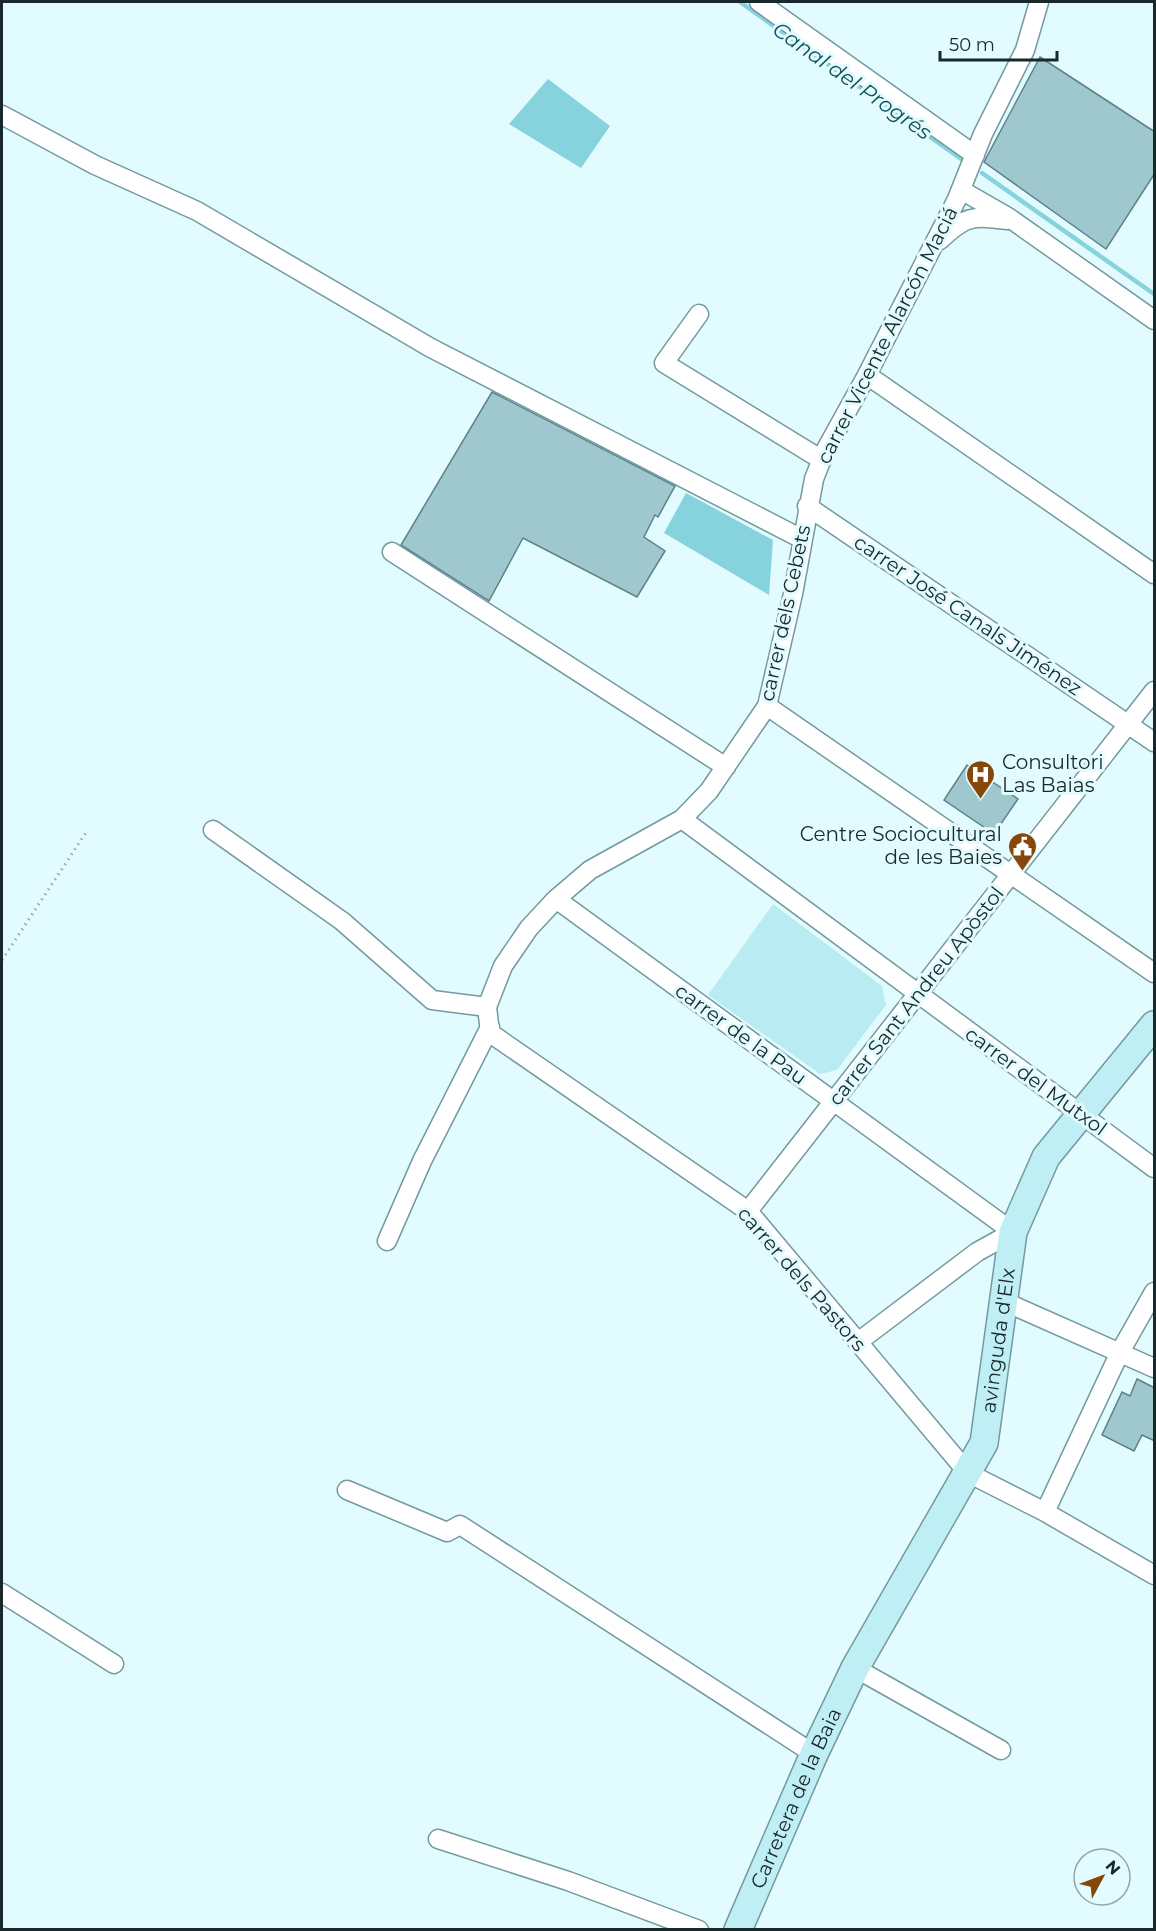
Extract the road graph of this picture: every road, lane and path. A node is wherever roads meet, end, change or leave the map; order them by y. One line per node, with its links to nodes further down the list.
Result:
1 (759, 2): 4 (street)
2 (1039, 2): 4 (street, carrer Vicente Alarcón Maciá)
3 (2, 115): 13 (street)
4 (975, 154): 5 (street, carrer Vicente Alarcón Maciá)
5 (959, 195): 6 (street); 7 (street, carrer Vicente Alarcón Maciá)
6 (1015, 221): 7 (street); 9 (street)
7 (933, 246): 10 (street, carrer Vicente Alarcón Maciá)
8 (699, 314): 11 (street)
9 (1155, 320)
10 (867, 375): 11 (street, carrer Vicente Alarcón Maciá); 15 (street)
11 (822, 460): 12 (street, carrer Vicente Alarcón Maciá)
12 (807, 506): 13 (street, carrer dels Cebets); 18 (street, carrer José Canals Jiménez)
13 (802, 539): 17 (street, carrer dels Cebets)
14 (392, 552): 20 (street)
15 (1155, 574)
16 (1155, 691): 18 (street, carrer Sant Andreu Apòstol)
17 (766, 706): 20 (street, carrer dels Cebets); 24 (street)
18 (1129, 724): 19 (street, carrer José Canals Jiménez); 24 (street, carrer Sant Andreu Apòstol)
19 (1155, 742)
20 (726, 767): 21 (street, carrer dels Cebets)
21 (682, 819): 25 (street, carrer dels Cebets); 28 (street, carrer del Mutxol)
22 (213, 830): 29 (street)
23 (87, 831): 26 (path)
24 (1011, 875): 27 (street); 28 (street, carrer Sant Andreu Apòstol)
25 (556, 899): 29 (street, carrer dels Cebets); 32 (street, carrer de la Pau)
26 (2, 960)
27 (1155, 974)
28 (918, 994): 32 (street, carrer Sant Andreu Apòstol); 33 (street, carrer del Mutxol)
29 (487, 1007): 31 (street, carrer dels Cebets)
30 (1155, 1025): 33 (main road, avinguda d'Elx)
31 (490, 1030): 35 (street, carrer dels Pastors); 37 (street)
32 (834, 1101): 35 (street, carrer Sant Andreu Apòstol); 36 (street, carrer de la Pau)
33 (1081, 1114): 34 (street, carrer del Mutxol); 36 (main road, avinguda d'Elx)
34 (1155, 1168)
35 (748, 1211): 40 (street, carrer dels Pastors)
36 (1013, 1232): 39 (main road, avinguda d'Elx); 40 (street)
37 (387, 1241)
38 (1155, 1292): 41 (street)
39 (1003, 1301): 41 (street); 43 (main road, avinguda d'Elx)
40 (858, 1342): 43 (street, carrer dels Pastors)
41 (1120, 1352): 42 (street); 45 (street)
42 (1155, 1368)
43 (968, 1473): 45 (street); 49 (main road, avinguda d'Elx)
44 (347, 1490): 51 (street)
45 (1045, 1512): 46 (street)
46 (1155, 1575)
47 (2, 1593): 48 (street)
48 (114, 1664)
49 (855, 1668): 50 (street); 51 (main road, Carretera de la Baia)
50 (1001, 1750)
51 (814, 1754): 54 (main road, Carretera de la Baia)
52 (438, 1839): 53 (street)
53 (699, 1929)
54 (738, 1929)

